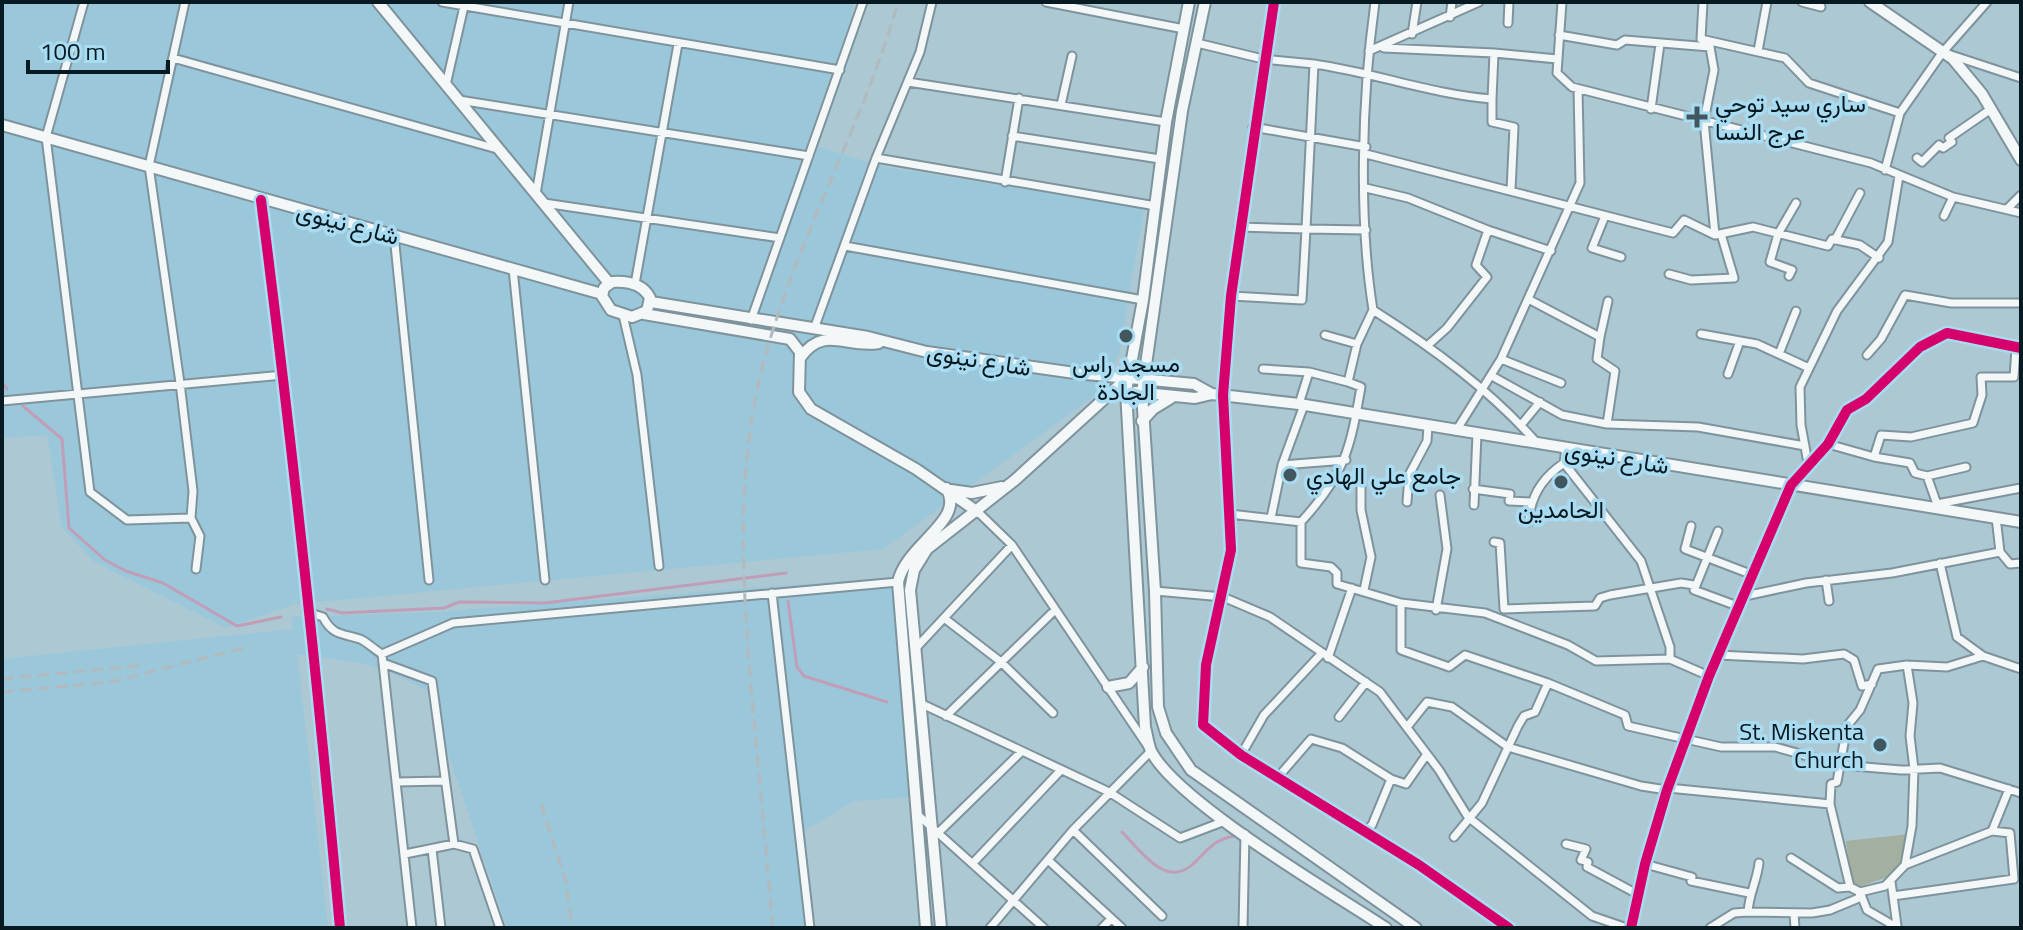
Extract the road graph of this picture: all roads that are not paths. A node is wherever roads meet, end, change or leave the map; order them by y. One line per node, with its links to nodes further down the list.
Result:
1 (84, 2): 66 (street)
2 (185, 2): 42 (street)
3 (378, 2): 50 (main road)
4 (442, 2): 23 (street)
5 (569, 2): 27 (street)
6 (863, 2): 46 (street)
7 (932, 2): 49 (street)
8 (1046, 2): 28 (street)
9 (1189, 2): 28 (main road)
10 (1205, 2): 32 (main road)
11 (1274, 2): 43 (street)
12 (1375, 2): 37 (street)
13 (1417, 2): 29 (street)
14 (1452, 2): 25 (street)
15 (1479, 2): 25 (street)
16 (1509, 2): 26 (street)
17 (1562, 2): 30 (street)
18 (1703, 2): 31 (street)
19 (1767, 2): 38 (street)
20 (1802, 2): 24 (street)
21 (1870, 2): 40 (main road)
22 (1987, 2): 40 (street)
23 (465, 4): 27 (street); 50 (street)
24 (1821, 7)
25 (1450, 17): 29 (street)
26 (1508, 23)
27 (565, 25): 33 (street); 58 (street)
28 (1184, 29): 61 (main road)
29 (1412, 34): 36 (street)
30 (1559, 35): 34 (street); 44 (street)
31 (1701, 39): 35 (street); 38 (street)
32 (1197, 43): 43 (street); 144 (main road)
33 (678, 44): 46 (street); 64 (street)
34 (1660, 44): 35 (street); 56 (street)
35 (1710, 47): 60 (street)
36 (1379, 48): 37 (street); 39 (street)
37 (1369, 51): 47 (street)
38 (1758, 51): 59 (street)
39 (1494, 53): 44 (street); 53 (street)
40 (1942, 53): 48 (street); 57 (main road); 59 (street)
41 (1072, 56): 55 (street)
42 (173, 58): 68 (street); 75 (street)
43 (1263, 59): 45 (street); 63 (street)
44 (1557, 59): 51 (street)
45 (1314, 64): 47 (street); 67 (street)
46 (840, 70): 70 (street)
47 (1367, 71): 53 (street); 69 (street)
48 (2021, 78)
49 (908, 82): 52 (street); 71 (street)
50 (446, 85): 54 (main road)
51 (1578, 89): 56 (street); 88 (street)
52 (1019, 98): 55 (street); 65 (street)
53 (1492, 99): 80 (street)
54 (459, 100): 58 (street); 68 (main road)
55 (1061, 105): 61 (street)
56 (1651, 109): 60 (street)
57 (1991, 109): 72 (street); 74 (main road)
58 (551, 113): 64 (street); 84 (street)
59 (1900, 113): 76 (street)
60 (1704, 121): 76 (street); 100 (street)
61 (1166, 122): 73 (main road)
62 (2, 125): 66 (main road, شارع نينوى)
63 (1253, 127): 67 (street); 94 (street)
64 (664, 130): 70 (street); 93 (street)
65 (1012, 136): 73 (street); 78 (street)
66 (46, 137): 75 (main road, شارع نينوى); 151 (street)
67 (1311, 137): 69 (street); 95 (street)
68 (499, 149): 84 (main road)
69 (1366, 151): 79 (street); 80 (street)
70 (809, 156): 101 (street)
71 (876, 158): 78 (street); 103 (street)
72 (1917, 158)
73 (1160, 159): 87 (main road)
74 (2021, 160)
75 (149, 166): 85 (main road, شارع نينوى); 146 (street)
76 (1885, 170): 77 (street)
77 (1899, 176): 83 (street); 106 (street)
78 (1005, 182): 87 (street)
79 (1366, 188): 96 (street); 97 (street)
80 (1511, 190): 88 (street)
81 (1860, 193): 102 (street)
82 (2021, 195): 89 (street)
83 (1953, 197): 89 (street); 92 (street)
84 (540, 199): 93 (street); 110 (main road)
85 (261, 200): 99 (main road, شارع نينوى); 141 (street)
86 (1796, 203): 98 (street)
87 (1156, 206): 114 (main road)
88 (1570, 207): 91 (street); 104 (street)
89 (2007, 209): 90 (street)
90 (2021, 213)
91 (1605, 216): 100 (street); 105 (street)
92 (1944, 216)
93 (649, 217): 101 (street); 111 (street)
94 (1239, 227): 95 (street); 113 (street)
95 (1306, 229): 96 (street); 113 (street)
96 (1366, 230): 119 (street)
97 (1488, 230): 104 (street); 131 (street)
98 (1778, 234): 100 (street); 102 (street); 109 (street)
99 (394, 235): 107 (main road, شارع نينوى); 208 (street)
100 (1718, 235): 108 (street)
101 (780, 238): 123 (street)
102 (1835, 240): 106 (street)
103 (845, 246): 114 (street); 124 (street)
104 (1551, 251): 115 (street)
105 (1621, 257)
106 (1879, 258): 137 (street)
107 (513, 269): 112 (main road, شارع نينوى); 209 (street)
108 (1669, 274)
109 (1789, 276)
110 (609, 283): 111 (main road); 112 (main road)
111 (635, 284): 117 (main road)
112 (602, 294): 122 (main road)
113 (1231, 296): 152 (street)
114 (1143, 300): 143 (main road)
115 (1530, 300): 127 (street); 136 (street)
116 (1608, 301): 127 (street)
117 (651, 302): 121 (main road); 123 (main road, شارع نينوى)
118 (2021, 303): 134 (street)
119 (1373, 310): 130 (street); 131 (street)
120 (1796, 311): 133 (street)
121 (644, 314): 122 (main road); 135 (main road)
122 (623, 315): 205 (street)
123 (751, 320): 124 (main road, شارع نينوى)
124 (814, 329): 129 (main road, شارع نينوى)
125 (1701, 334): 128 (street)
126 (1325, 335): 130 (street)
127 (1600, 337): 159 (street)
128 (1740, 341): 133 (street); 140 (street)
129 (881, 342): 135 (main road); 143 (main road, شارع نينوى)
130 (1357, 344): 145 (street)
131 (1427, 346): 148 (street)
132 (2018, 348): 165 (street); 168 (street)
133 (1779, 354): 137 (street)
134 (1867, 355)
135 (800, 358): 178 (main road)
136 (1501, 359): 142 (street); 147 (street)
137 (1809, 368): 166 (street)
138 (1263, 369): 139 (street)
139 (1309, 372): 145 (street); 156 (street)
140 (1728, 374)
141 (283, 375): 146 (street); 225 (street)
142 (1492, 376): 148 (street); 155 (street)
143 (1127, 378): 144 (main road, شارع نينوى); 149 (main road); 175 (main road)
144 (1144, 380): 150 (main road); 152 (main road, شارع نينوى)
145 (1348, 382): 157 (street)
146 (180, 383): 151 (street); 191 (street)
147 (1561, 383)
148 (1483, 389): 160 (street); 162 (street)
149 (1126, 391): 150 (main road, شارع نينوى); 181 (main road)
150 (1142, 393): 153 (main road, شارع نينوى); 158 (main road)
151 (80, 394): 154 (street); 191 (street)
152 (1217, 394): 153 (main road, شارع نينوى); 156 (main road, شارع نينوى); 189 (street)
153 (1173, 397): 158 (main road)
154 (2, 401)
155 (1540, 402): 159 (street); 160 (street)
156 (1301, 405): 157 (main road, شارع نينوى); 172 (street)
157 (1356, 414): 161 (main road, شارع نينوى); 169 (street)
158 (1142, 421): 182 (main road)
159 (1607, 424): 166 (street)
160 (1521, 425): 164 (street)
161 (1428, 426): 162 (main road, شارع نينوى); 184 (street)
162 (1456, 431): 163 (main road, شارع نينوى)
163 (1477, 434): 164 (main road, شارع نينوى); 180 (street)
164 (1538, 444): 167 (main road, شارع نينوى)
165 (1828, 444): 168 (street); 171 (street)
166 (1805, 446): 171 (street)
167 (1566, 448): 170 (street); 177 (main road, شارع نينوى)
168 (1874, 457): 174 (street)
169 (1346, 460): 172 (street); 193 (street)
170 (1564, 463): 185 (street); 214 (street)
171 (1808, 463): 177 (street)
172 (1282, 465): 192 (street)
173 (1966, 467): 174 (street)
174 (1927, 476): 187 (street)
175 (1015, 480): 178 (main road); 188 (main road)
176 (1361, 485): 213 (street)
177 (1791, 485): 187 (main road, شارع نينوى); 207 (street)
178 (946, 488): 188 (main road); 202 (main road)
179 (2021, 488): 187 (street)
180 (1473, 489): 185 (street); 186 (street)
181 (1132, 491): 182 (main road); 235 (main road)
182 (1146, 491): 216 (main road)
183 (1440, 495): 224 (street)
184 (1407, 502)
185 (1530, 502): 194 (street)
186 (1474, 505)
187 (1935, 506): 190 (main road, شارع نينوى)
188 (978, 512): 199 (street); 202 (main road)
189 (1230, 514): 192 (street); 219 (street)
190 (1996, 517): 195 (main road, شارع نينوى); 200 (street)
191 (191, 518): 206 (street)
192 (1271, 518): 193 (street)
193 (1301, 522): 212 (street)
194 (1529, 522)
195 (2021, 522)
196 (1691, 526): 201 (street)
197 (1718, 531): 201 (street)
198 (1494, 542): 214 (street)
199 (1012, 545): 223 (street); 226 (street)
200 (2000, 552): 203 (street); 204 (street)
201 (1706, 555): 207 (street); 215 (street)
202 (913, 560): 211 (main road); 227 (main road)
203 (1940, 563): 210 (street); 230 (street)
204 (2021, 563)
205 (659, 566)
206 (196, 569)
207 (1753, 575): 218 (street)
208 (429, 580)
209 (545, 580)
210 (1826, 580): 218 (street); 220 (street)
211 (898, 582): 217 (street); 265 (main road)
212 (1352, 588): 213 (street); 229 (street)
213 (1364, 590): 221 (street)
214 (1651, 590): 215 (street); 232 (street)
215 (1694, 590): 222 (street)
216 (1155, 591): 219 (street); 310 (main road)
217 (772, 593): 231 (street); 301 (street)
218 (1745, 596): 222 (street)
219 (1223, 597): 229 (street); 252 (street)
220 (1829, 601)
221 (1401, 603): 224 (street); 239 (street)
222 (1740, 607): 228 (street)
223 (1055, 610): 233 (street); 241 (street)
224 (1436, 610): 232 (street)
225 (307, 612): 231 (street); 297 (street)
226 (944, 618): 227 (street); 233 (street)
227 (915, 649): 242 (main road)
228 (1718, 655): 237 (street); 240 (street)
229 (1325, 656): 238 (street); 252 (street)
230 (1983, 656): 234 (street); 236 (street)
231 (382, 659): 258 (street); 259 (street)
232 (1670, 659): 237 (street)
233 (1001, 662): 243 (street); 244 (street)
234 (1907, 665): 240 (street); 254 (street)
235 (1143, 667): 241 (main road); 249 (main road)
236 (2021, 669)
237 (1709, 676): 247 (street)
238 (1366, 682): 245 (street); 246 (street)
239 (1548, 683): 247 (street); 248 (street)
240 (1872, 684): 253 (street)
241 (1108, 687): 249 (street)
242 (922, 704): 244 (street); 268 (main road)
243 (1053, 713)
244 (946, 716): 250 (street)
245 (1339, 717)
246 (1407, 727): 248 (street); 251 (street)
247 (1685, 740): 253 (street); 260 (street)
248 (1508, 747): 260 (street); 266 (street)
249 (1151, 751): 262 (street); 267 (main road)
250 (1021, 752): 255 (street); 268 (street)
251 (1427, 754): 257 (street); 266 (street)
252 (1241, 755): 256 (street)
253 (1840, 765): 254 (street); 264 (street)
254 (1914, 769): 261 (street); 283 (street)
255 (1061, 770): 262 (street); 280 (street)
256 (1279, 776): 257 (street); 270 (street)
257 (1391, 779): 270 (street)
258 (445, 781): 259 (street); 274 (street)
259 (397, 782): 277 (street)
260 (1667, 789): 264 (street); 282 (street)
261 (2009, 789): 263 (street); 271 (street)
262 (1109, 792): 267 (street); 269 (street)
263 (2021, 793)
264 (1830, 804): 286 (street)
265 (914, 811): 268 (street); 302 (main road)
266 (1468, 817): 273 (street); 312 (street)
267 (1228, 821): 272 (main road)
268 (934, 829): 280 (street); 303 (main road)
269 (1073, 830): 279 (street); 294 (street)
270 (1365, 831): 311 (street)
271 (1992, 831): 283 (street); 284 (street)
272 (1245, 834): 308 (street); 309 (main road)
273 (1454, 837)
274 (454, 844): 276 (street); 300 (street)
275 (1566, 844): 289 (street)
276 (432, 849): 277 (street); 299 (street)
277 (405, 854): 298 (street)
278 (1791, 858): 286 (street)
279 (1048, 860): 291 (street); 295 (street)
280 (973, 863): 291 (street)
281 (1759, 863): 288 (street)
282 (1645, 864): 288 (street); 289 (street)
283 (1905, 865): 285 (street)
284 (2018, 878): 290 (street)
285 (1891, 882): 287 (street); 290 (street)
286 (1850, 887): 287 (street)
287 (1860, 892): 293 (street); 296 (street)
288 (1749, 893): 292 (street)
289 (1639, 895): 312 (street)
290 (1893, 896): 296 (street)
291 (1013, 900): 304 (street); 305 (street)
292 (1748, 912): 293 (street); 313 (street)
293 (1794, 913): 314 (street)
294 (1162, 916)
295 (1111, 919): 306 (street); 307 (street)
296 (1898, 927)
297 (340, 928)
298 (412, 928)
299 (441, 928)
300 (500, 928)
301 (810, 928)
302 (926, 928)
303 (941, 928)
304 (990, 928)
305 (1044, 928)
306 (1102, 928)
307 (1122, 928)
308 (1243, 928)
309 (1386, 928)
310 (1416, 928)
311 (1509, 928)
312 (1629, 928)
313 (1710, 928)
314 (1795, 928)

